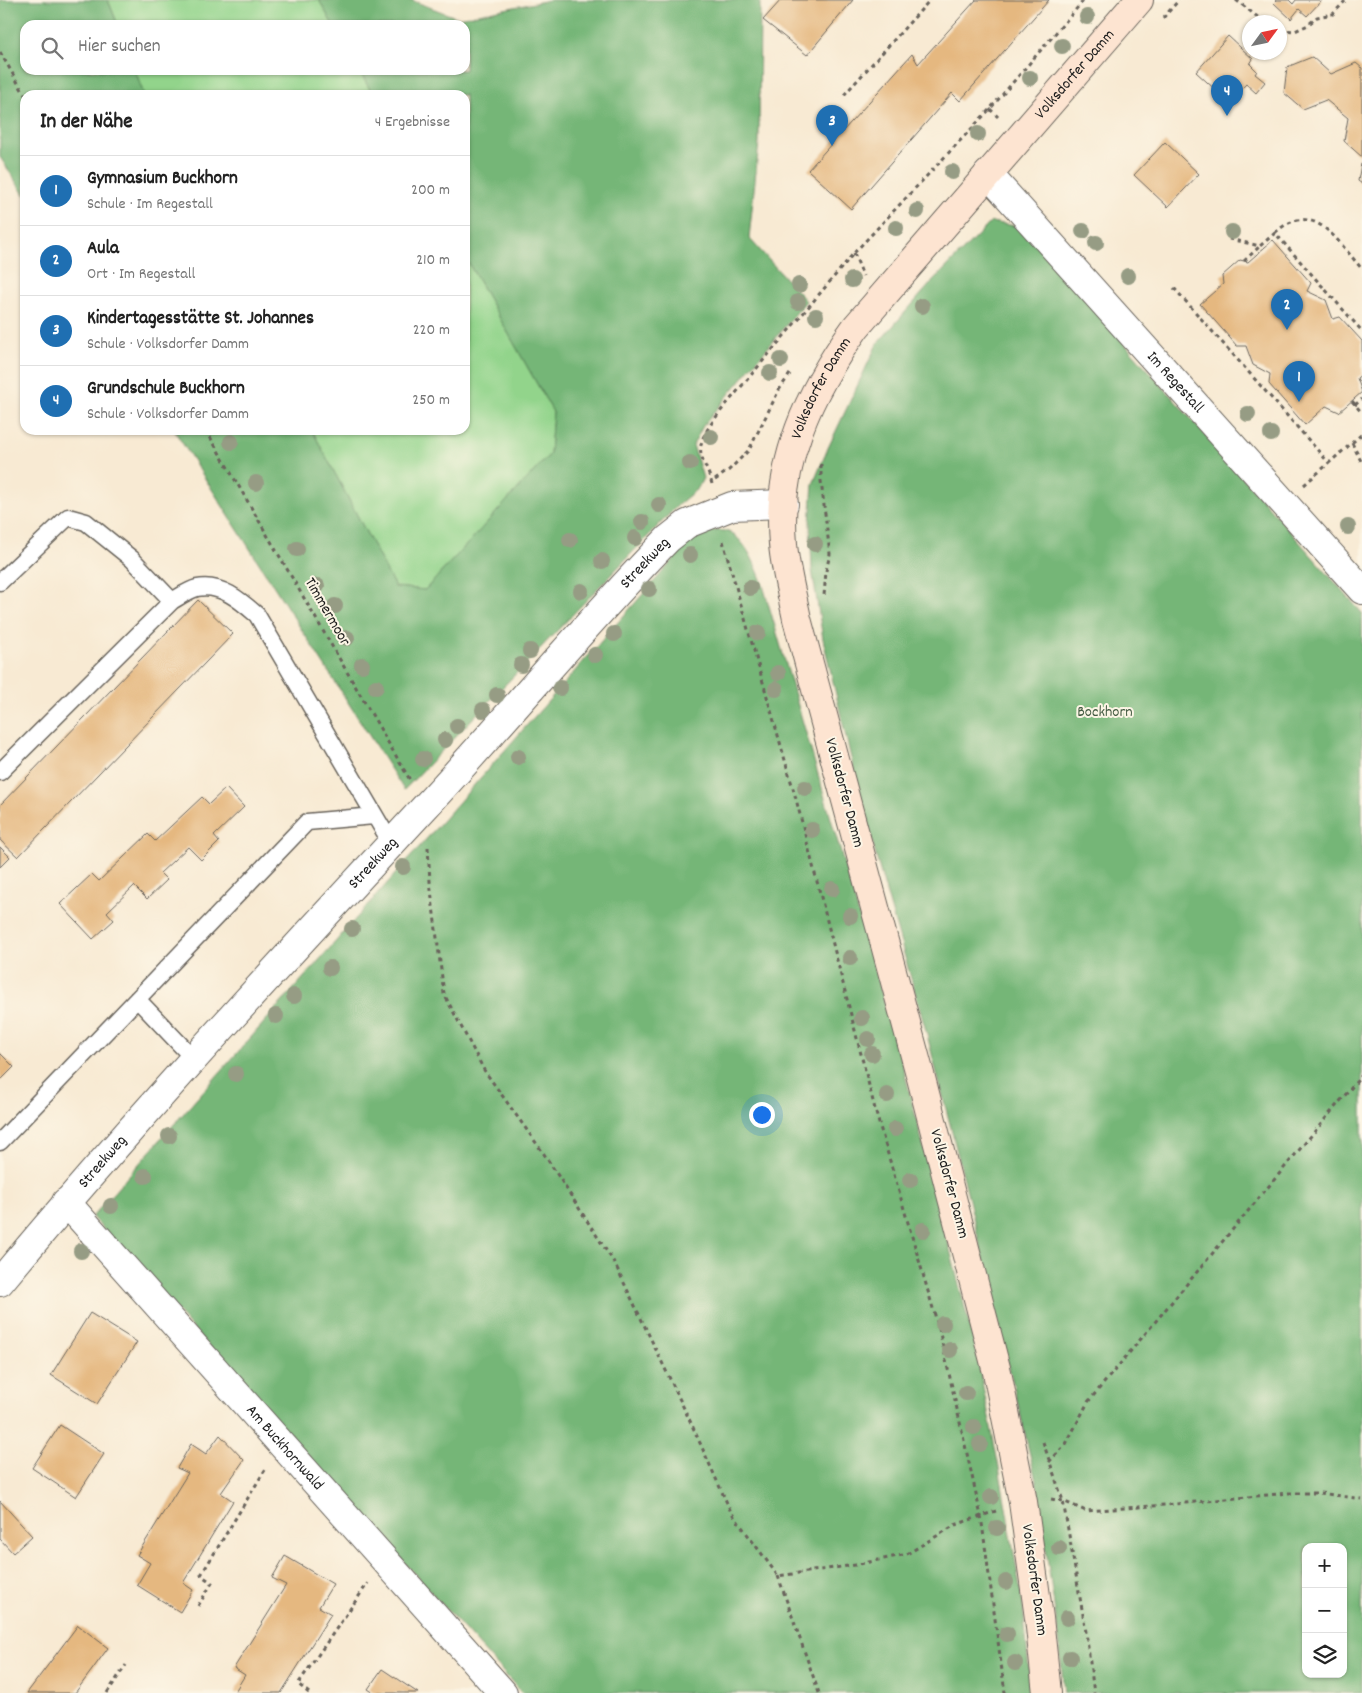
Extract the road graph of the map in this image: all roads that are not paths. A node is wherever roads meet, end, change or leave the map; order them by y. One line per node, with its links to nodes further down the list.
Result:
1 (1140, 0): 2 (main road, Volksdorfer Damm)
2 (988, 174): 3 (main road, Volksdorfer Damm); 5 (street, Im Regestall)
3 (784, 504): 9 (street, Streekweg); 16 (main road, Volksdorfer Damm)
4 (0, 582): 6 (lane)
5 (1362, 590)
6 (172, 601): 7 (lane); 8 (lane)
7 (0, 772)
8 (374, 816): 9 (lane); 10 (lane)
9 (391, 843): 11 (street, Streekweg)
10 (137, 999): 11 (lane); 12 (lane)
11 (193, 1058): 13 (street, Streekweg)
12 (0, 1142)
13 (66, 1202): 14 (street, Streekweg); 15 (street, Am Buckhornwald)
14 (0, 1282)
15 (502, 1693)
16 (1048, 1693)

